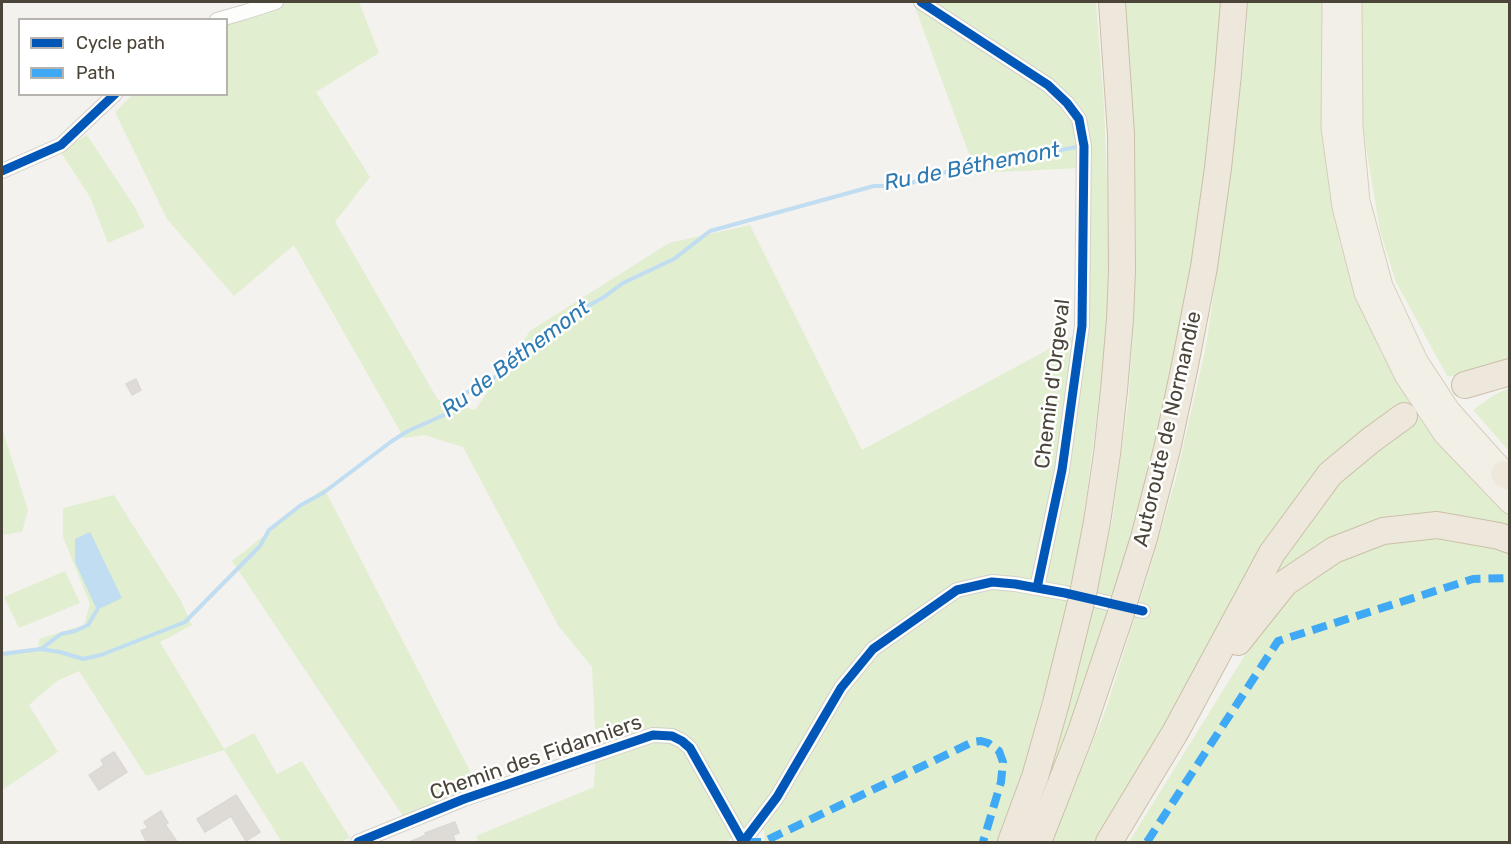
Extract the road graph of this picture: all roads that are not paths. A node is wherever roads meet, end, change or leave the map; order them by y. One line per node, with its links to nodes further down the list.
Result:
1 (276, 2): 7 (street)
2 (921, 2): 16 (street, Chemin d'Orgeval)
3 (1112, 2): 21 (highway)
4 (1234, 2): 17 (highway, Autoroute de Normandie)
5 (1333, 2): 14 (main road)
6 (1352, 2): 13 (main road)
7 (224, 18)
8 (113, 96): 9 (street)
9 (2, 171)
10 (1509, 372): 11 (highway)
11 (1465, 385)
12 (1404, 416): 18 (highway)
13 (1508, 476)
14 (1509, 503)
15 (1509, 540): 18 (highway)
16 (1037, 588): 17 (street); 20 (street)
17 (1130, 608): 22 (highway, Autoroute de Normandie)
18 (1176, 731): 23 (highway)
19 (358, 843): 20 (street, Chemin des Fidanniers)
20 (743, 843)
21 (1011, 843)
22 (1038, 843)
23 (1109, 843)

